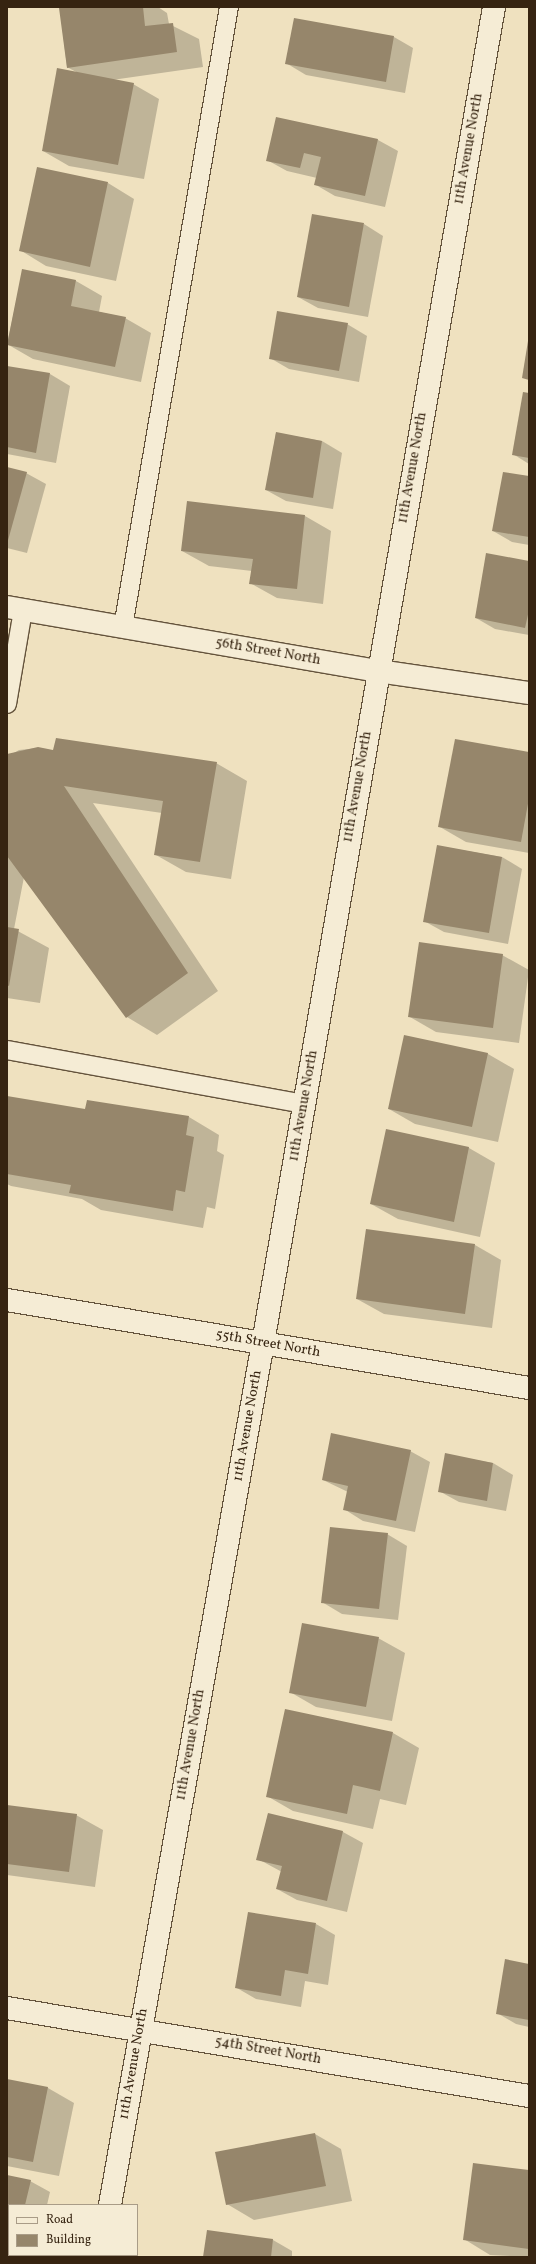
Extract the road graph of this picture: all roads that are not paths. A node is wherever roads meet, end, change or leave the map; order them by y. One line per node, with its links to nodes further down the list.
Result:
1 (229, 7): 4 (lane)
2 (494, 7): 5 (street, 11th Avenue North)
3 (15, 609): 4 (street, 56th Street North); 7 (lane)
4 (122, 627): 5 (street, 56th Street North)
5 (378, 671): 6 (street, 56th Street North); 9 (street, 11th Avenue North)
6 (529, 693)
7 (7, 704)
8 (7, 1050): 9 (lane)
9 (304, 1104): 11 (street, 11th Avenue North)
10 (7, 1300): 11 (street, 55th Street North)
11 (263, 1343): 12 (street, 55th Street North); 14 (street, 11th Avenue North)
12 (529, 1388)
13 (7, 2008): 14 (street, 54th Street North)
14 (140, 2030): 15 (street, 54th Street North); 16 (street, 11th Avenue North)
15 (529, 2096)
16 (110, 2204)

